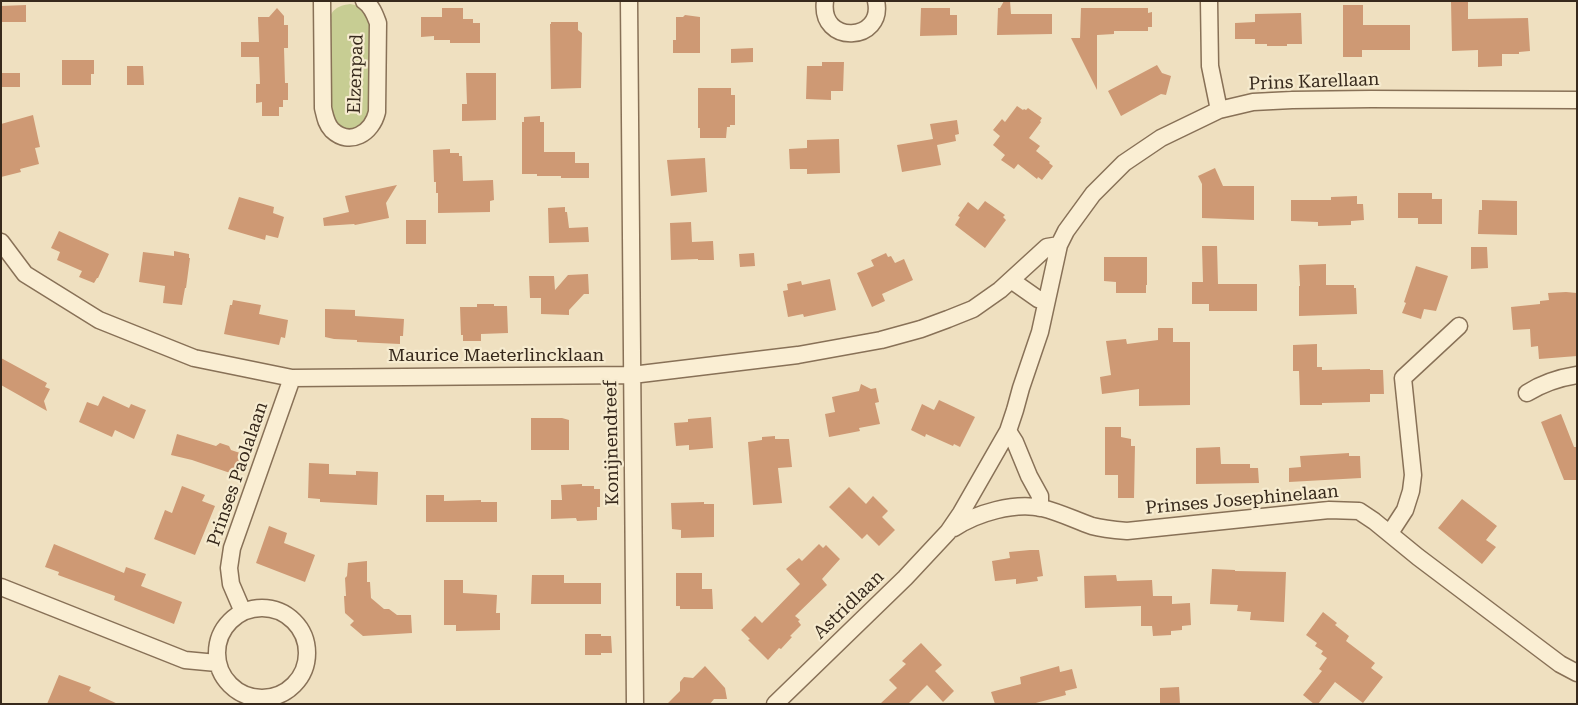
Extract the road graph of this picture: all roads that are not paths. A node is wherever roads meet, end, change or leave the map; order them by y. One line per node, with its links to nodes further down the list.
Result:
1 (322, 1): 2 (street, Elzenpad)
2 (364, 1)
3 (629, 1): 14 (street, Konijnendreef)
4 (825, 1): 5 (street)
5 (876, 1)
6 (1209, 1): 8 (street)
7 (1577, 100): 8 (street, Prins Karellaan)
8 (1219, 110): 10 (street, Prins Karellaan)
9 (1, 242): 16 (street, Maurice Maeterlincklaan)
10 (1059, 245): 11 (street, Maurice Maeterlincklaan); 12 (street, Prins Karellaan)
11 (1011, 280): 12 (street); 14 (street, Maurice Maeterlincklaan)
12 (1046, 302): 18 (street, Prins Karellaan)
13 (1459, 326): 21 (street)
14 (632, 375): 16 (street, Maurice Maeterlincklaan); 27 (street, Konijnendreef)
15 (1577, 375): 17 (street)
16 (292, 378): 23 (street, Prinses Paolalaan)
17 (1527, 393)
18 (1008, 431): 19 (street); 20 (street, Prins Karellaan)
19 (1040, 508): 20 (street, Prinses Josephinelaan); 21 (street, Prinses Josephinelaan)
20 (948, 532): 28 (street, Astridlaan)
21 (1390, 533): 25 (street, Prinses Josephinelaan)
22 (1, 587): 24 (street)
23 (243, 612): 24 (street); 26 (street)
24 (217, 662): 26 (street)
25 (1577, 673)
26 (262, 702)
27 (635, 704)
28 (776, 704)

